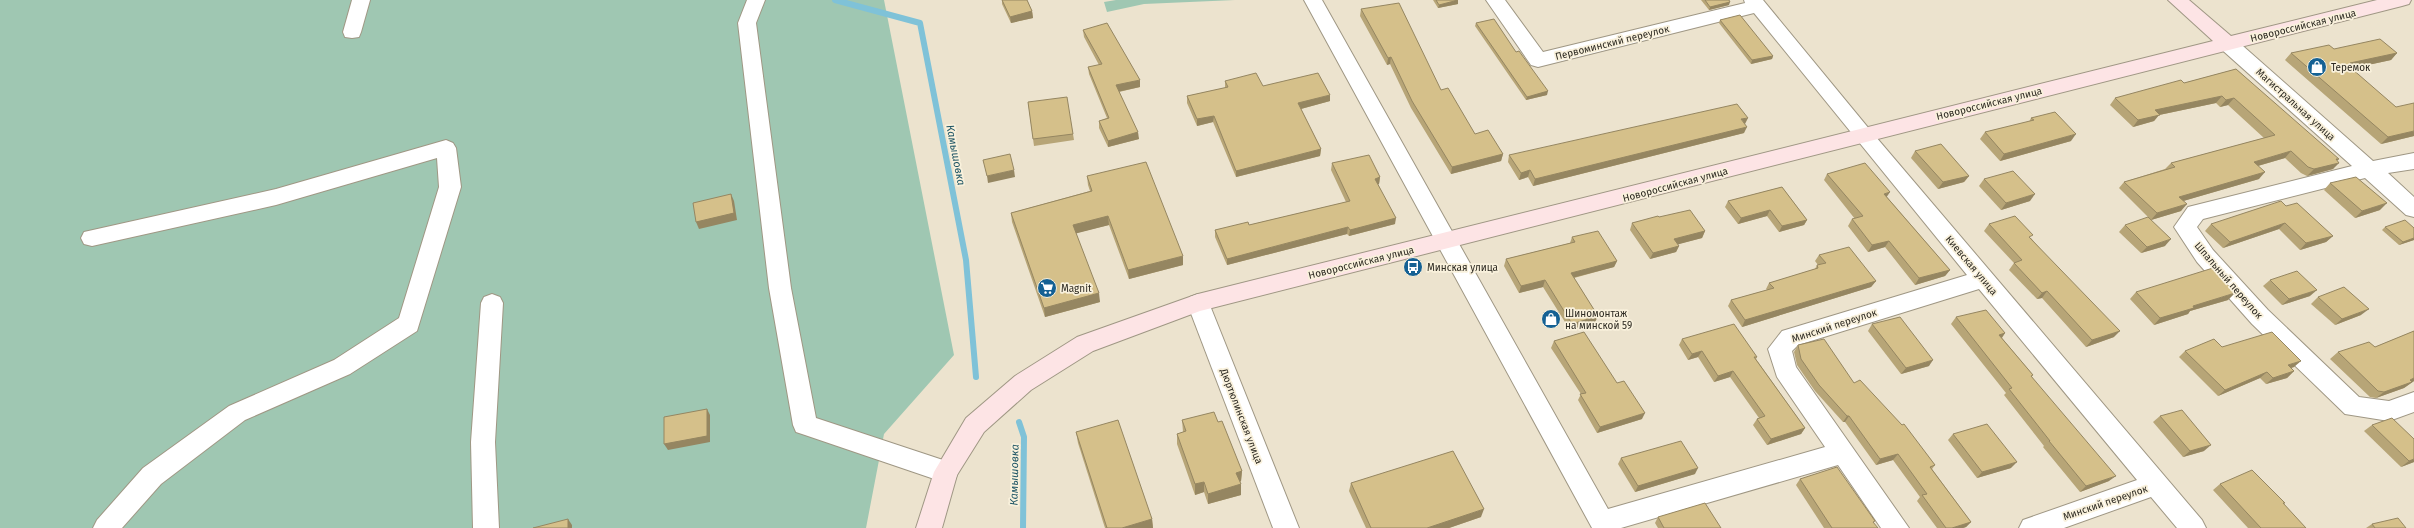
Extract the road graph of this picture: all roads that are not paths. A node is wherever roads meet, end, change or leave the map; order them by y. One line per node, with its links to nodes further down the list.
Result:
1 (361, 0): 8 (street)
2 (756, 0): 21 (street)
3 (1313, 0): 15 (street)
4 (1495, 0): 7 (street, Первоминский переулок)
5 (2177, 0): 9 (main road, Магистральная улица)
6 (2402, 0): 9 (main road, Новороссийская улица)
7 (1756, 3): 10 (street, Киевская улица)
8 (352, 32)
9 (2228, 44): 10 (main road, Новороссийская улица); 12 (street, Магистральная улица)
10 (1863, 135): 15 (main road, Новороссийская улица); 16 (street, Киевская улица)
11 (2414, 161): 12 (street)
12 (2369, 169): 13 (street, Магистральная улица); 19 (street, Шпальный переулок)
13 (2414, 209)
14 (92, 238): 24 (street)
15 (1446, 241): 18 (main road, Новороссийская улица); 23 (street)
16 (1983, 279): 20 (street, Минский переулок); 22 (street, Киевская улица)
17 (492, 303): 25 (street)
18 (1198, 303): 21 (main road, Новороссийская улица); 27 (street, Дюртюлинская улица)
19 (2414, 402)
20 (1843, 453): 23 (street); 28 (street, Минский переулок)
21 (946, 472): 26 (main road, Новороссийская улица)
22 (2156, 484): 29 (street, Минский переулок); 30 (street, Киевская улица)
23 (1604, 525)
24 (106, 528)
25 (486, 528)
26 (929, 528)
27 (1286, 528)
28 (1896, 528)
29 (2032, 528)
30 (2193, 528)

